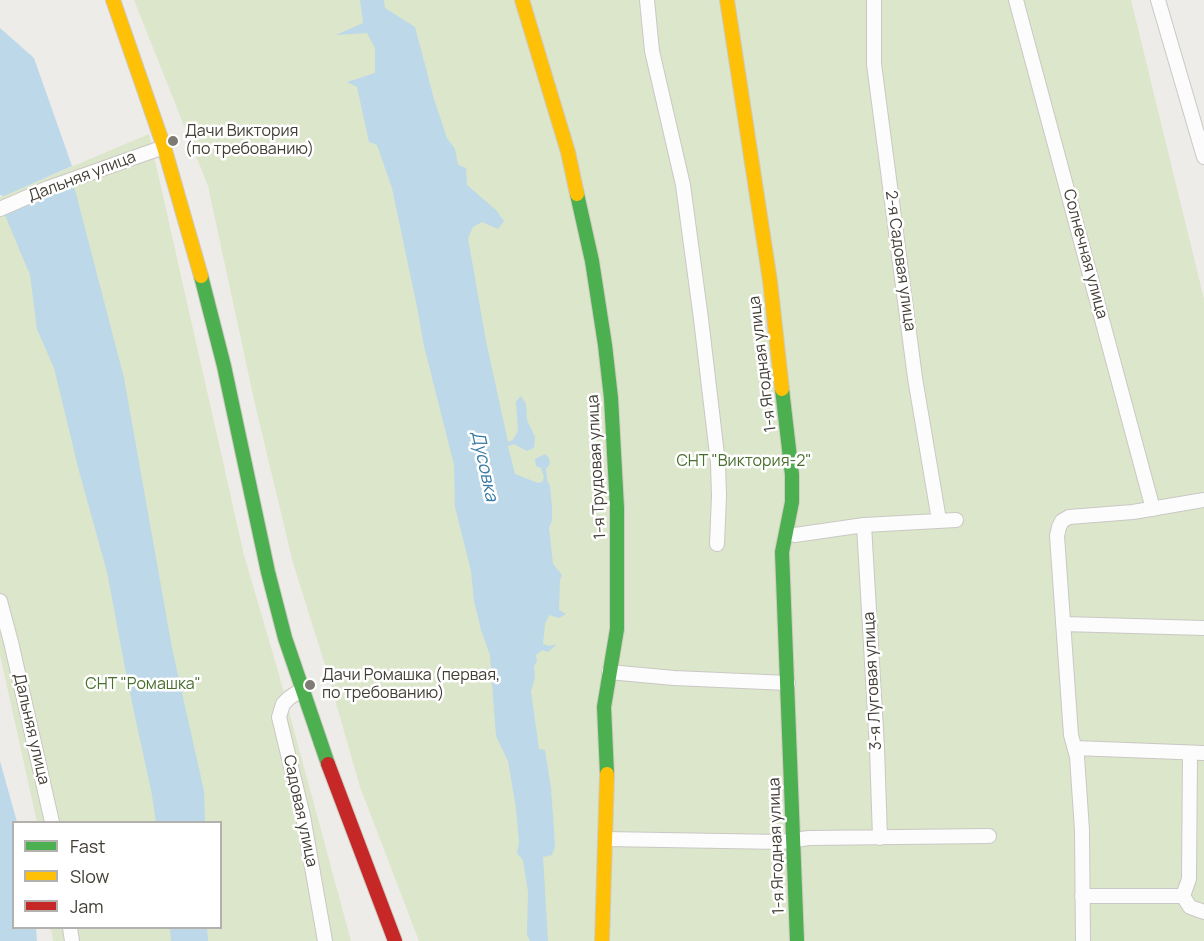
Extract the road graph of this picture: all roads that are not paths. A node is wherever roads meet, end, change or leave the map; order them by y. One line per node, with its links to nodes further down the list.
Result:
1 (113, 0): 8 (street)
2 (522, 0): 21 (street, 1-я Трудовая улица)
3 (647, 0): 17 (street)
4 (728, 0): 16 (street, 1-я Ягодная улица)
5 (874, 0): 13 (street, 2-я Садовая улица)
6 (1016, 0): 12 (street, Солнечная улица)
7 (1158, 0): 9 (street)
8 (164, 147): 10 (street, Дальняя улица); 23 (street)
9 (1204, 157)
10 (0, 209)
11 (1204, 500): 12 (street)
12 (1153, 509): 19 (street)
13 (939, 520): 14 (street); 15 (street)
14 (956, 520)
15 (864, 525): 16 (street); 28 (street, 3-я Луговая улица)
16 (786, 533): 22 (street, 1-я Ягодная улица)
17 (717, 544)
18 (0, 601): 26 (street, Дальняя улица)
19 (1063, 624): 20 (street); 24 (street)
20 (1204, 628)
21 (609, 672): 22 (street); 29 (street, 1-я Трудовая улица)
22 (788, 683): 30 (street, 1-я Ягодная улица)
23 (301, 690): 34 (street, Садовая улица); 35 (street)
24 (1075, 748): 25 (street); 31 (street)
25 (1197, 753): 32 (street)
26 (52, 821)
27 (989, 836): 28 (street)
28 (880, 838): 30 (street)
29 (604, 839): 30 (street); 36 (street, 1-я Трудовая улица)
30 (794, 840): 37 (street, 1-я Ягодная улица)
31 (1082, 896): 32 (street); 38 (street)
32 (1183, 896): 33 (street)
33 (1204, 912)
34 (325, 941)
35 (395, 941)
36 (602, 941)
37 (797, 941)
38 (1083, 941)

